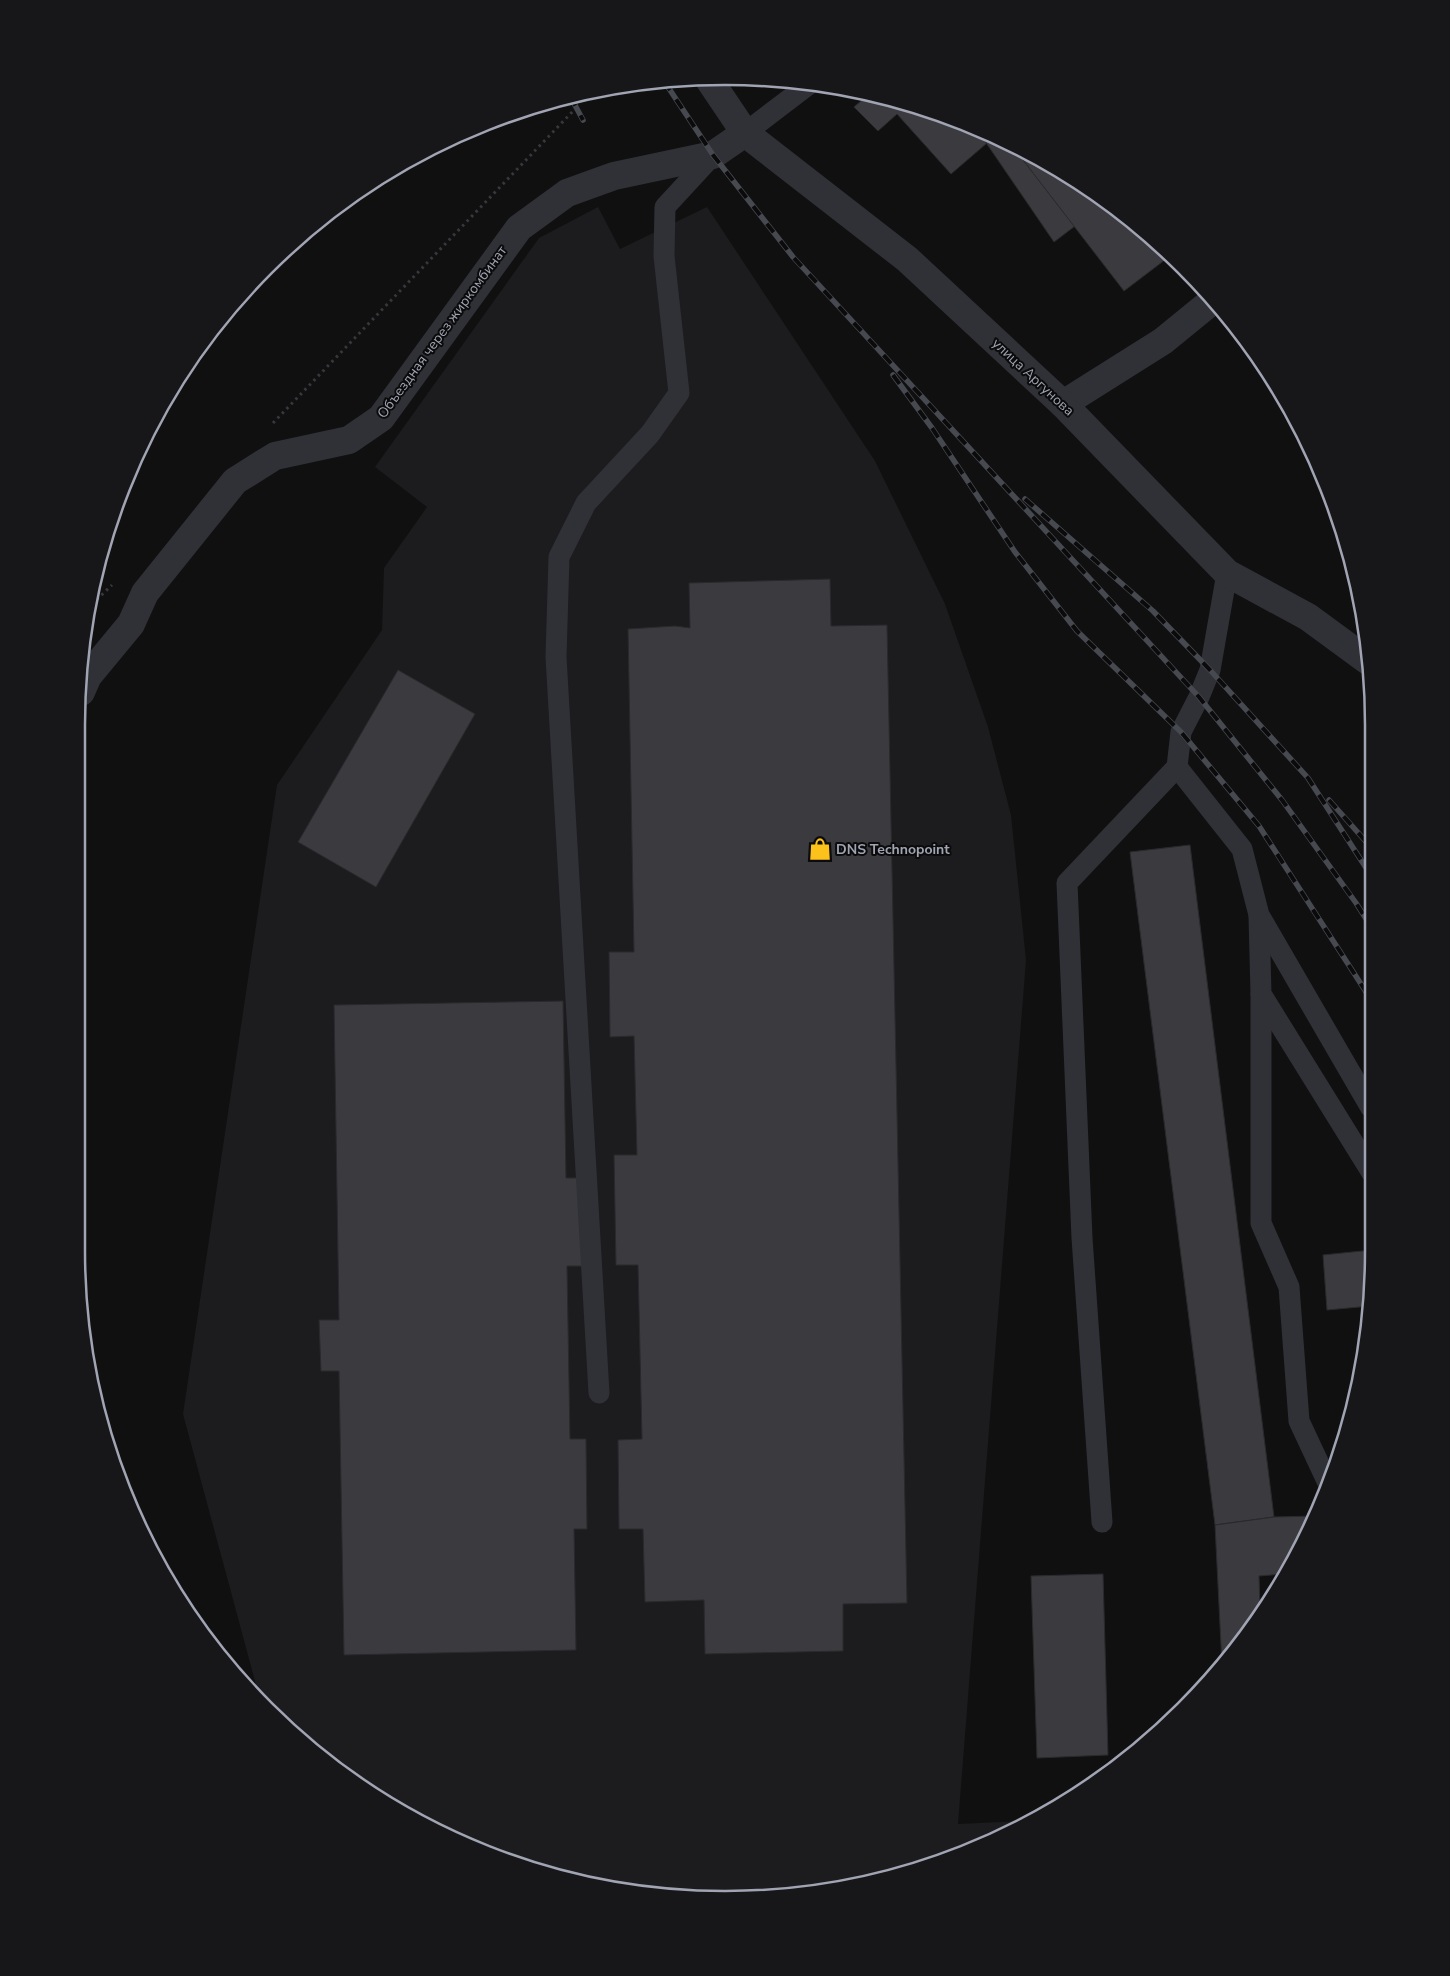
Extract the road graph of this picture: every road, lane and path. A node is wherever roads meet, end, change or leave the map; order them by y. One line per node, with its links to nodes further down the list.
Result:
1 (713, 85): 4 (street, улица Аргунова)
2 (802, 89): 4 (lane)
3 (576, 108): 8 (path)
4 (745, 133): 5 (street, Объездная через жиркомбинат); 7 (street, улица Аргунова)
5 (713, 155): 13 (street, Объездная через жиркомбинат); 19 (lane)
6 (1207, 305): 7 (street)
7 (1063, 404): 9 (street, улица Аргунова)
8 (268, 428)
9 (1227, 573): 12 (street, улица Аргунова); 14 (lane)
10 (113, 583): 11 (path)
11 (97, 599)
12 (1361, 656)
13 (86, 680)
14 (1177, 767): 15 (lane); 21 (lane)
15 (1259, 915): 16 (lane); 17 (lane)
16 (1261, 994): 18 (lane); 20 (lane)
17 (1365, 1098)
18 (1365, 1163)
19 (599, 1393)
20 (1324, 1475)
21 (1102, 1522)

